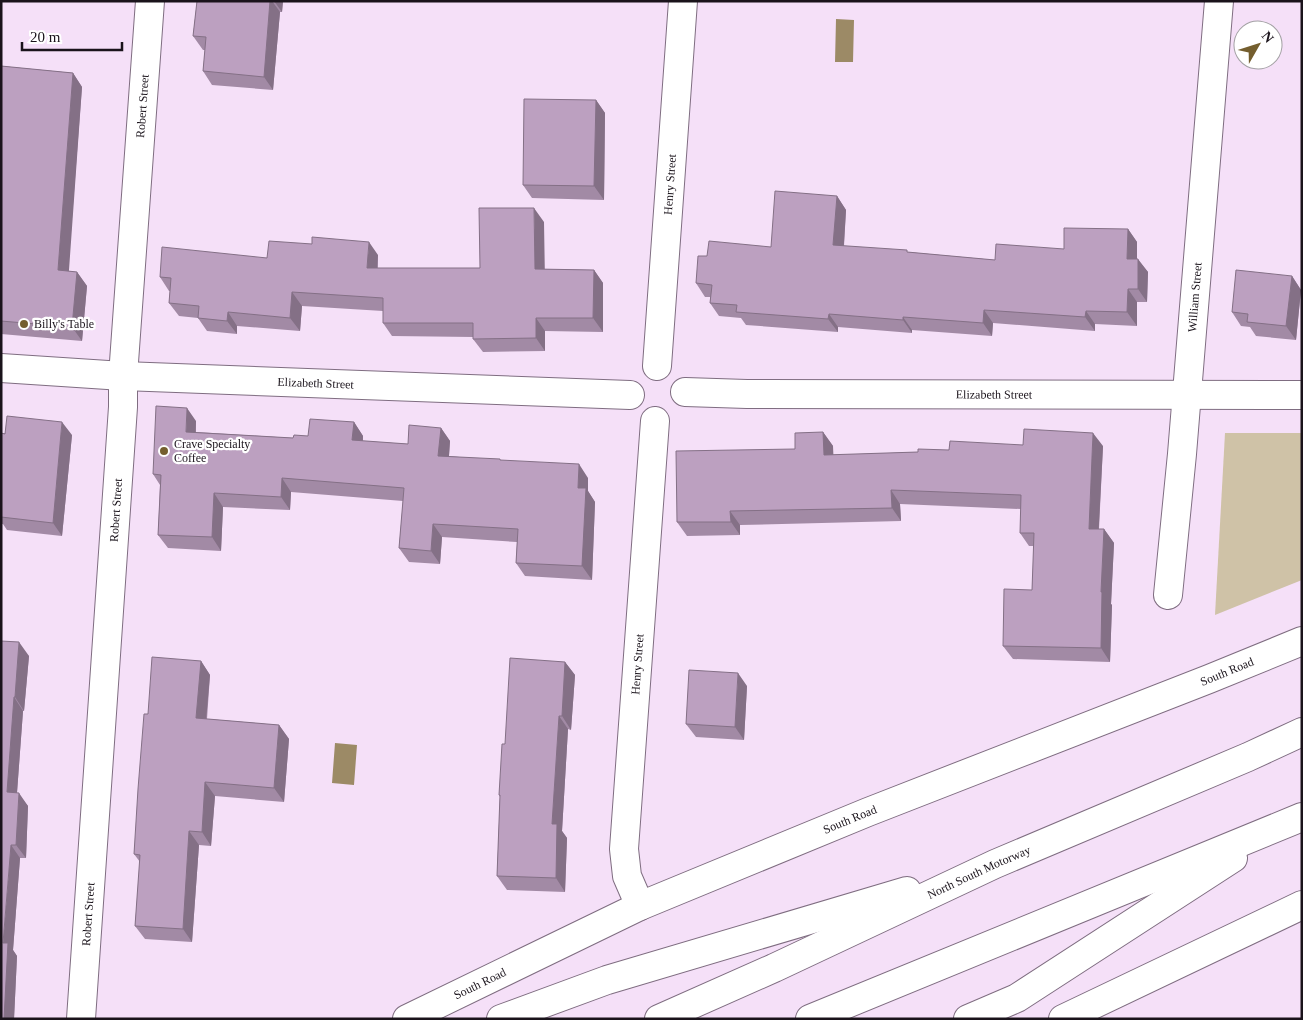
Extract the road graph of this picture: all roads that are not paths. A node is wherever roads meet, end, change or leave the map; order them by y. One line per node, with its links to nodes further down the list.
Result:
1 (150, 1): 6 (main road, Robert Street)
2 (684, 1): 4 (main road, Henry Street)
3 (1219, 1): 9 (main road, William Street)
4 (657, 366): 7 (main road); 8 (main road)
5 (1, 368): 6 (main road, Elizabeth Street)
6 (124, 376): 8 (main road, Elizabeth Street); 20 (main road, Robert Street)
7 (685, 392): 9 (main road, Elizabeth Street); 11 (main road)
8 (630, 394): 11 (main road)
9 (1187, 395): 10 (main road, Elizabeth Street); 12 (main road, William Street)
10 (1302, 395)
11 (655, 421): 18 (main road, Henry Street)
12 (1168, 594)
13 (1302, 641): 18 (main road, South Road)
14 (1302, 732): 16 (main road, North South Motorway)
15 (1295, 820): 24 (main road); 25 (main road)
16 (995, 864): 22 (main road); 23 (main road, North South Motorway)
17 (1302, 905): 19 (main road)
18 (640, 906): 21 (main road, South Road)
19 (1092, 1013): 26 (main road)
20 (81, 1019)
21 (407, 1019)
22 (500, 1019)
23 (659, 1019)
24 (810, 1019)
25 (968, 1019)
26 (1063, 1019)

